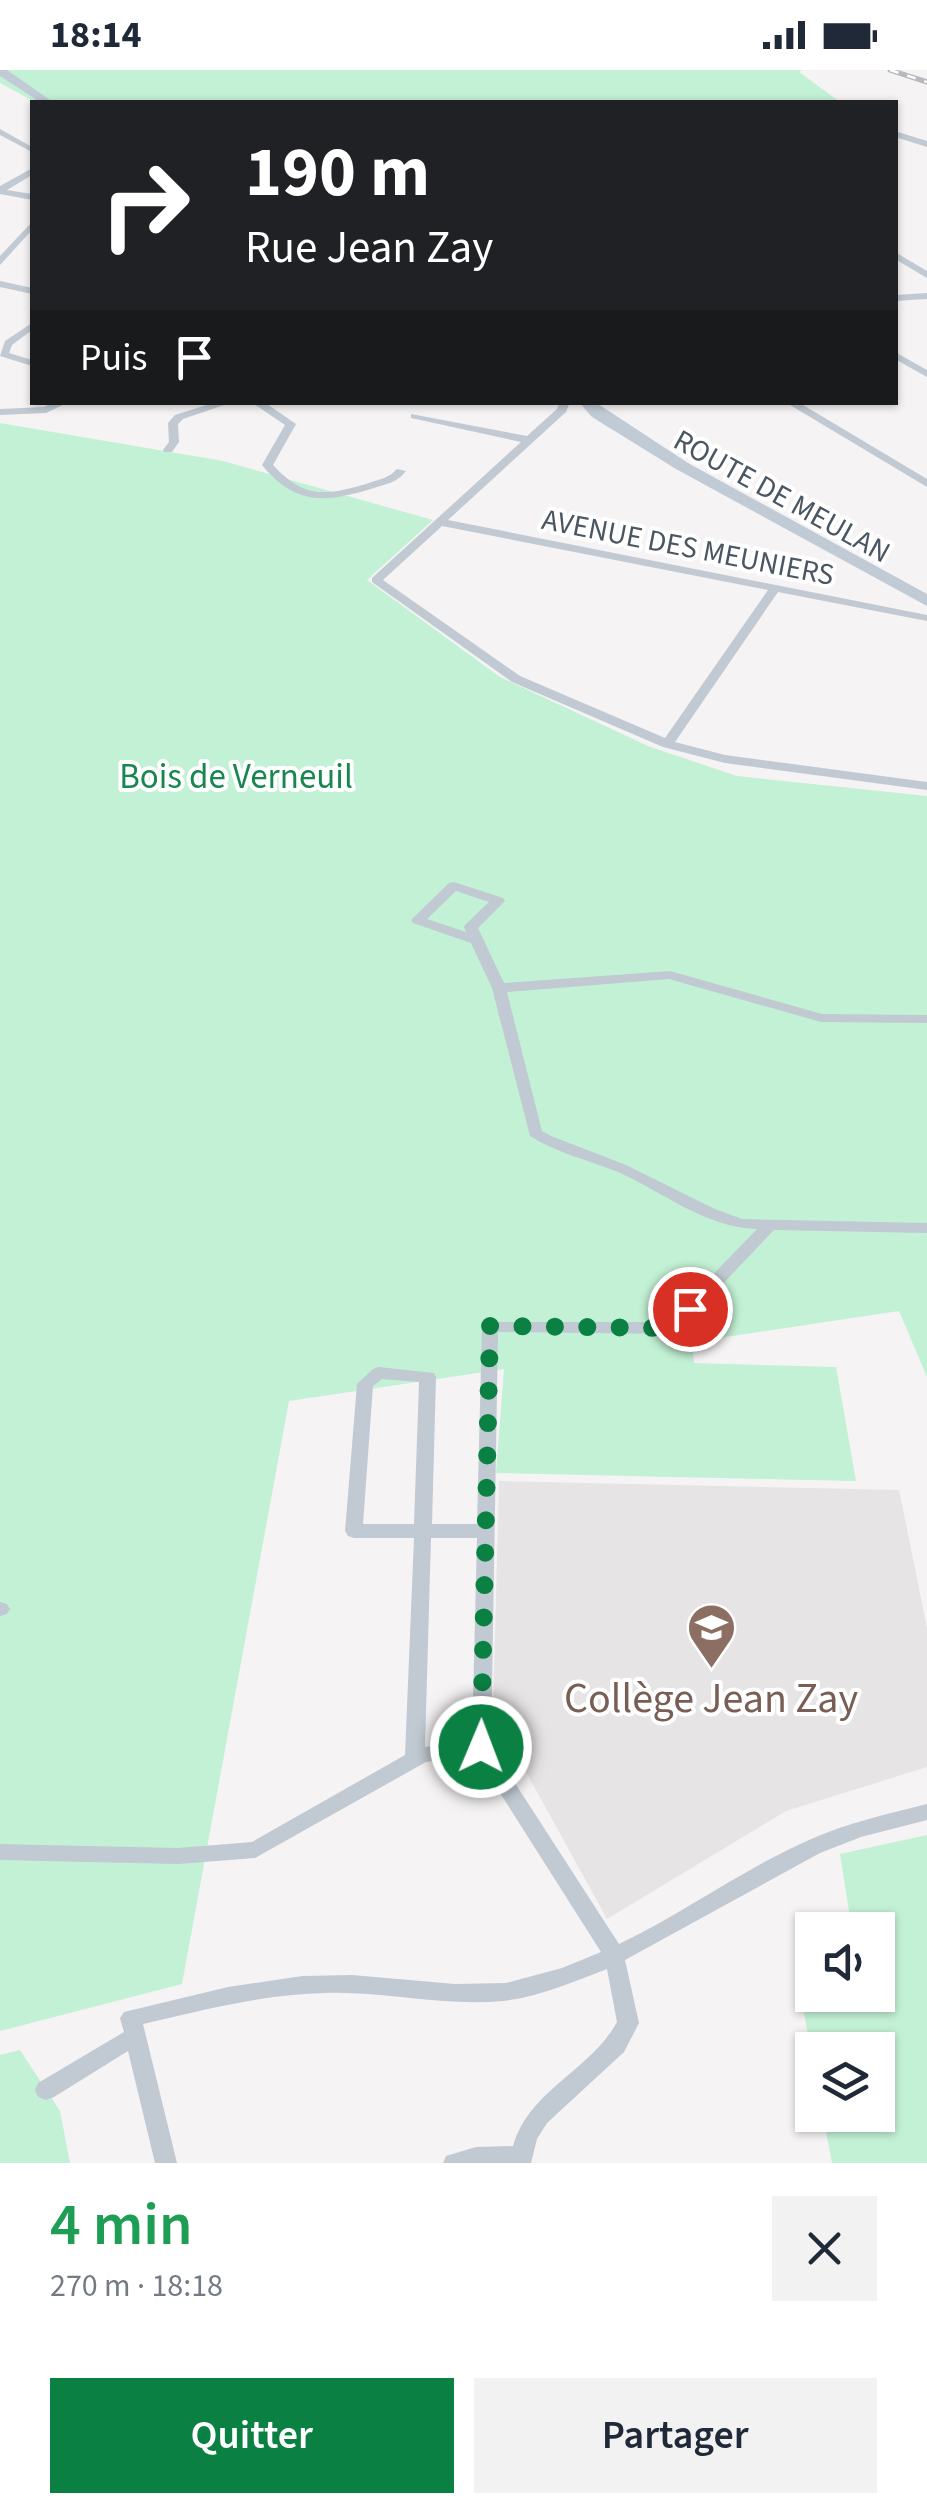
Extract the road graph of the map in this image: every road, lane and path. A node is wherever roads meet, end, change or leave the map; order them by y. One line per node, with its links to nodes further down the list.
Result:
1 (6, 74): 2 (main road); 3 (main road)
2 (44, 100)
3 (56, 100)
4 (0, 132): 7 (street)
5 (898, 138): 6 (street)
6 (927, 144)
7 (30, 149)
8 (30, 173): 9 (street)
9 (0, 190): 10 (street)
10 (30, 197)
11 (30, 228): 13 (street)
12 (898, 257): 14 (street)
13 (0, 262)
14 (927, 275)
15 (0, 284): 16 (street)
16 (30, 291)
17 (927, 296): 18 (street)
18 (898, 298)
19 (30, 327): 21 (street)
20 (898, 357): 22 (street)
21 (30, 362)
22 (927, 374)
23 (57, 405): 29 (street)
24 (218, 405): 32 (street)
25 (261, 405): 33 (street)
26 (795, 405): 34 (street)
27 (564, 406): 28 (street); 31 (street)
28 (588, 406): 37 (main road, ROUTE DE MEULAN)
29 (0, 412)
30 (415, 416): 31 (street)
31 (529, 440): 35 (street)
32 (168, 450)
33 (401, 471)
34 (927, 484)
35 (439, 522): 36 (street, AVENUE DES MEUNIERS); 39 (street)
36 (776, 589): 38 (street, AVENUE DES MEUNIERS); 39 (street)
37 (927, 604)
38 (927, 618)
39 (667, 744): 40 (street)
40 (927, 786)
41 (478, 940): 41 (street); 42 (street)
42 (500, 988): 43 (street); 44 (street)
43 (927, 1019)
44 (769, 1226): 45 (street); 47 (street)
45 (927, 1228)
46 (421, 1531): 46 (street); 47 (street); 49 (street)
47 (486, 1531): 48 (street)
48 (481, 1747): 49 (street); 52 (street)
49 (416, 1759): 51 (street)
50 (927, 1812): 52 (street)
51 (0, 1852)
52 (614, 1954): 53 (street); 55 (street)
53 (133, 2027): 54 (street); 56 (street)
54 (46, 2090)
55 (520, 2160): 57 (street)
56 (166, 2163)
57 (454, 2163)

